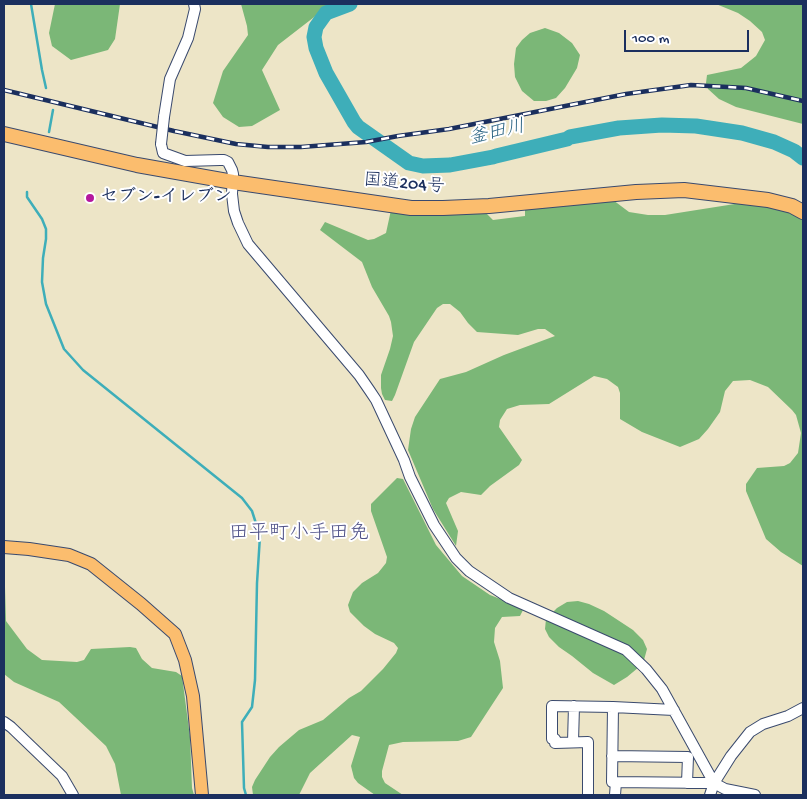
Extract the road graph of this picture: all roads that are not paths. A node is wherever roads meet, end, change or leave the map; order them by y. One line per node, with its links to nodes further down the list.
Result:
1 (194, 4): 3 (street, bridge)
2 (4, 134): 3 (highway, 国道204号)
3 (233, 182): 4 (highway, 国道204号); 9 (street)
4 (803, 212)
5 (4, 547): 17 (main road)
6 (574, 706): 7 (street); 11 (street); 11 (street)
7 (612, 707): 9 (street); 12 (street)
8 (803, 708): 15 (street)
9 (674, 710): 15 (street)
10 (4, 722): 16 (street)
11 (573, 742): 18 (street)
12 (612, 756): 13 (street); 14 (street)
13 (616, 782): 14 (street); 19 (street)
14 (687, 783): 15 (street)
15 (714, 783): 20 (street); 21 (street)
16 (73, 795)
17 (202, 795)
18 (588, 795)
19 (615, 795)
20 (710, 795)
21 (755, 795)

